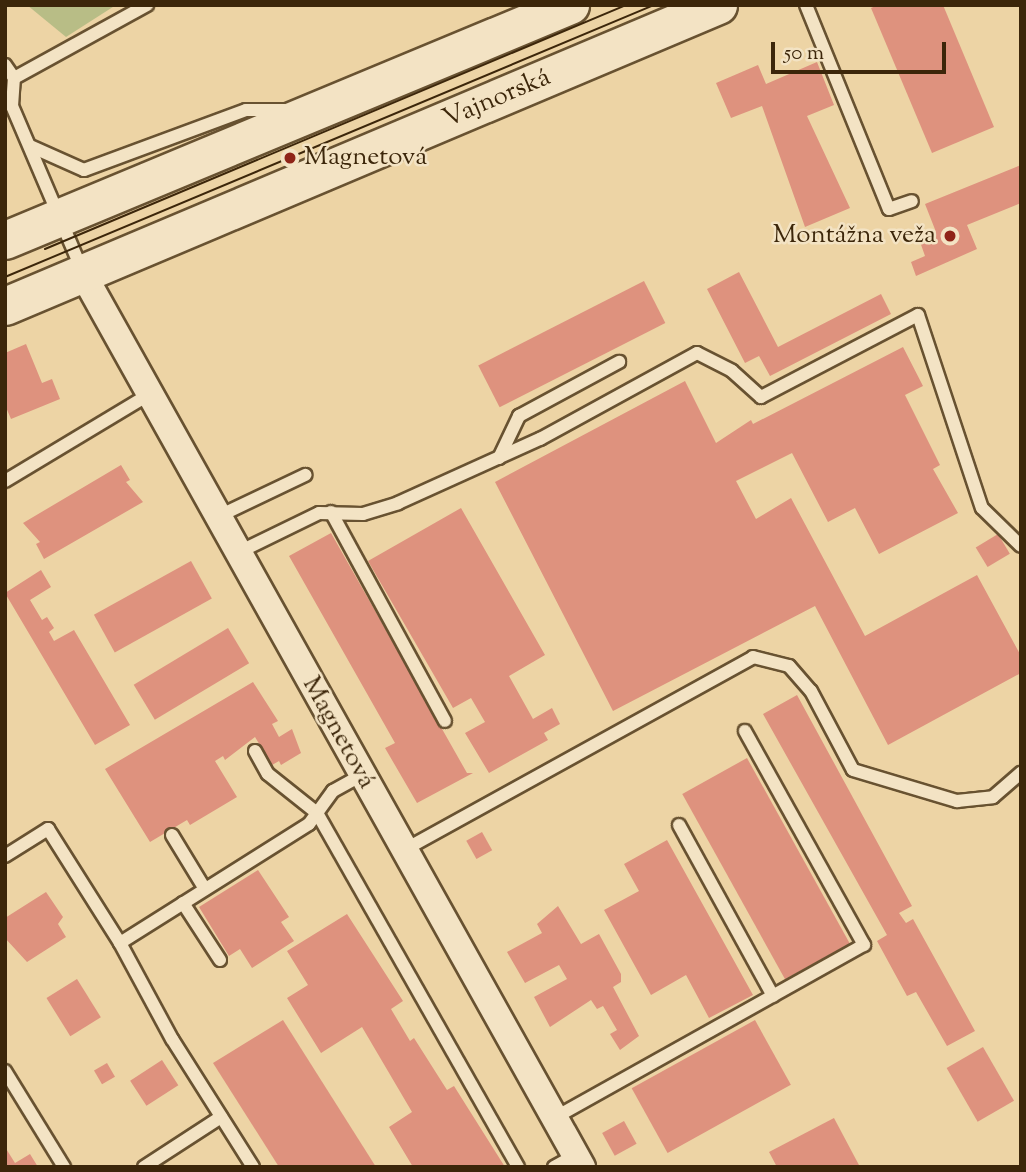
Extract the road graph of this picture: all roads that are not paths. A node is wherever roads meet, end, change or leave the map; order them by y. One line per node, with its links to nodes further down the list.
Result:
1 (147, 5): 6 (lane)
2 (570, 5): 7 (main road)
3 (718, 5): 12 (main road, Vajnorská)
4 (806, 5): 9 (lane)
5 (5, 65): 6 (lane)
6 (14, 78): 8 (lane)
7 (316, 111): 8 (lane); 10 (main road)
8 (30, 146): 10 (lane)
9 (912, 201)
10 (61, 217): 11 (main road); 12 (lane)
11 (5, 240)
12 (83, 274): 13 (main road, Vajnorská); 15 (street, Magnetová)
13 (5, 306)
14 (619, 362): 16 (lane)
15 (148, 395): 18 (lane); 20 (street, Magnetová)
16 (499, 458): 19 (lane); 21 (lane)
17 (305, 475): 20 (lane)
18 (7, 476)
19 (331, 512): 22 (lane); 23 (lane)
20 (217, 517): 22 (street, Magnetová)
21 (1021, 546)
22 (237, 554): 27 (street, Magnetová)
23 (445, 721)
24 (745, 731): 37 (lane)
25 (256, 751): 28 (lane)
26 (1021, 773): 31 (lane)
27 (362, 775): 28 (lane); 31 (street, Magnetová)
28 (317, 813): 33 (lane); 45 (lane)
29 (679, 825): 37 (lane)
30 (172, 835): 33 (lane)
31 (404, 850): 40 (street, Magnetová)
32 (5, 856): 35 (lane)
33 (205, 889): 34 (lane)
34 (183, 903): 35 (lane); 36 (lane)
35 (120, 943): 39 (lane)
36 (220, 960)
37 (772, 996): 40 (lane)
38 (5, 1071): 42 (lane)
39 (222, 1117): 43 (lane); 44 (lane)
40 (554, 1118): 41 (street, Magnetová)
41 (570, 1163)
42 (64, 1167)
43 (144, 1167)
44 (253, 1167)
45 (518, 1167)

